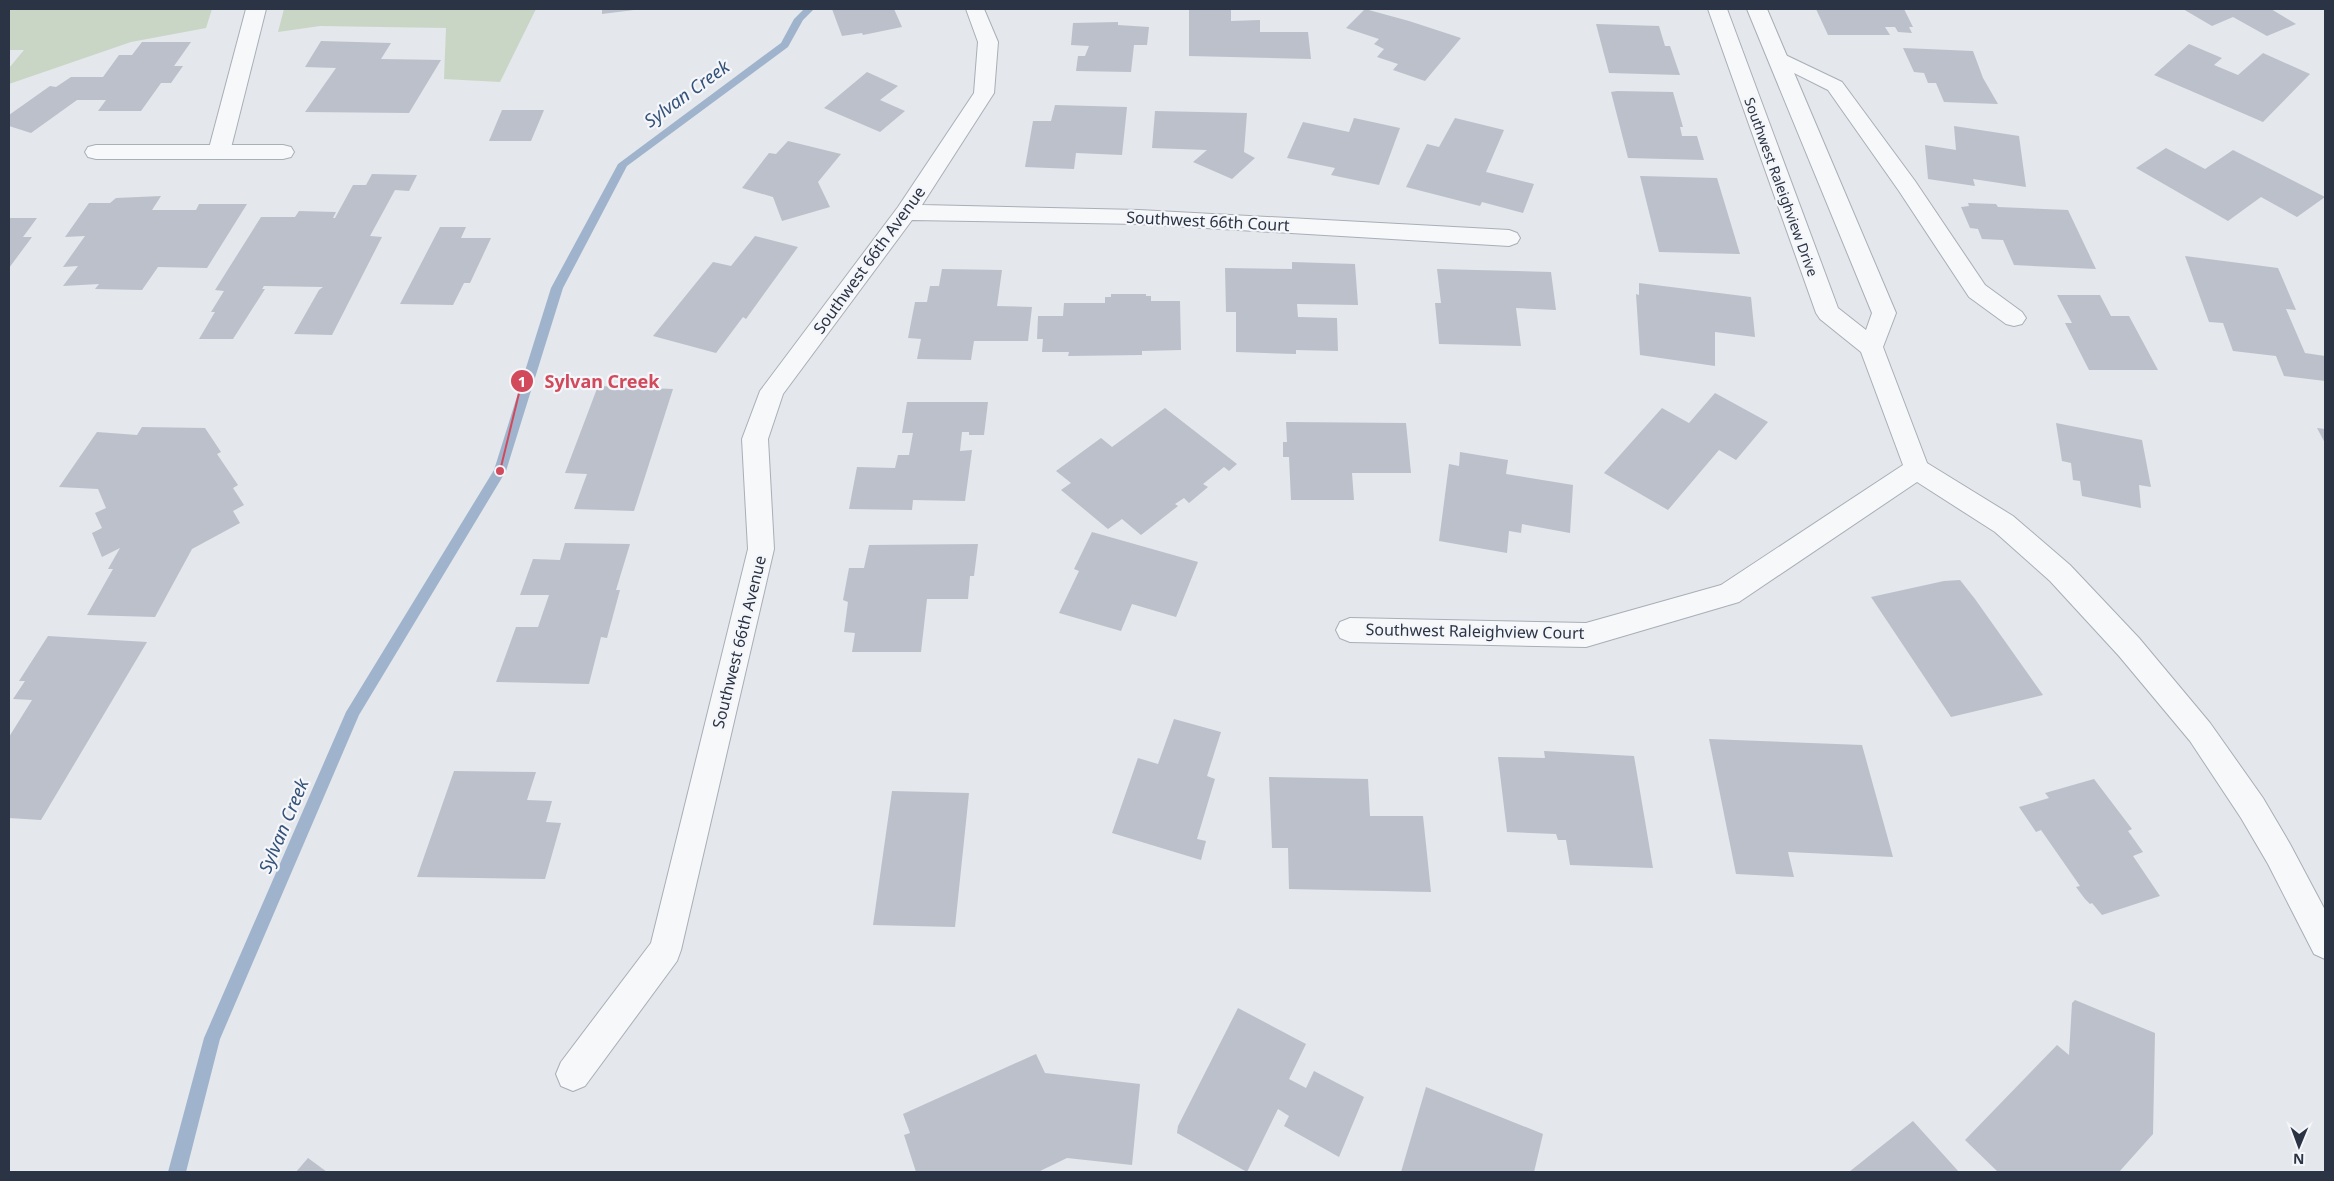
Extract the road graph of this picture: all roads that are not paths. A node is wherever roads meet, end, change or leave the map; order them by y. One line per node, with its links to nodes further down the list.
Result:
1 (256, 9): 7 (street)
2 (975, 9): 9 (street, Southwest 66th Avenue)
3 (1716, 9): 12 (street, Southwest Raleighview Drive)
4 (1757, 9): 5 (street)
5 (1777, 57): 11 (street); 12 (street)
6 (96, 152): 7 (street)
7 (219, 152): 8 (street)
8 (283, 152)
9 (906, 212): 10 (street, Southwest 66th Court); 16 (street, Southwest 66th Avenue)
10 (1509, 238)
11 (2014, 318)
12 (1871, 347): 13 (street)
13 (1917, 469): 14 (street, Southwest Raleighview Court); 15 (street)
14 (1350, 630)
15 (2325, 943)
16 (574, 1074)

